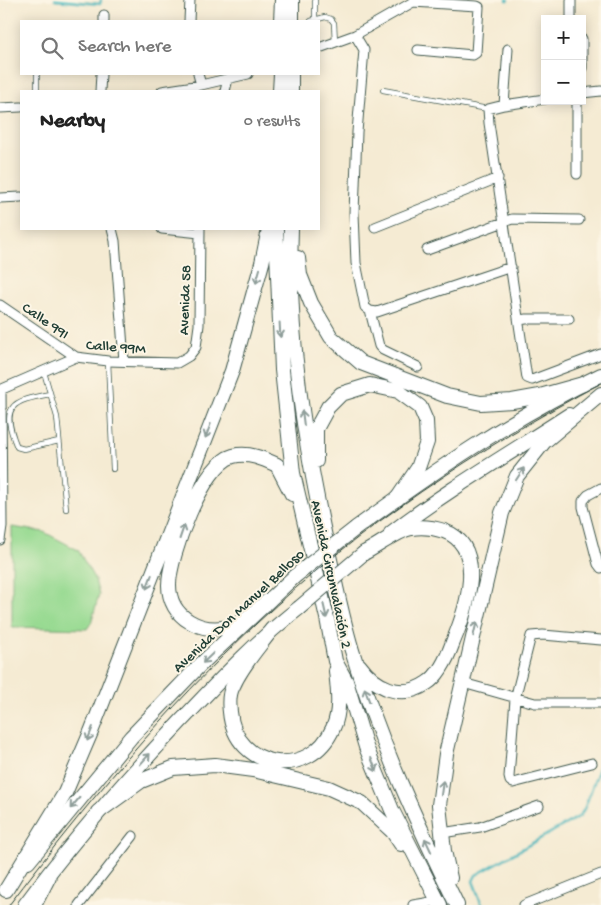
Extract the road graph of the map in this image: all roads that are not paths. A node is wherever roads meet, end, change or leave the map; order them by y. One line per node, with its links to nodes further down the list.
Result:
1 (190, 0): 7 (street)
2 (282, 0): 8 (main road)
3 (292, 0): 9 (main road)
4 (315, 0): 10 (lane)
5 (571, 0): 6 (street)
6 (571, 15)
7 (189, 20)
8 (282, 20)
9 (292, 20)
10 (313, 20)
11 (316, 20): 13 (lane)
12 (355, 35): 13 (street); 16 (street); 57 (street)
13 (335, 42): 14 (street)
14 (320, 48)
15 (508, 49): 35 (street)
16 (418, 50)
17 (37, 75): 25 (lane)
18 (101, 75): 26 (street)
19 (198, 75): 24 (street)
20 (244, 75): 23 (street)
21 (281, 75): 29 (main road)
22 (291, 75): 30 (main road)
23 (228, 79): 24 (street); 28 (street)
24 (201, 85): 27 (street)
25 (36, 90)
26 (100, 90)
27 (168, 90)
28 (225, 90)
29 (280, 90)
30 (291, 90)
31 (383, 90): 39 (lane)
32 (600, 90): 33 (street)
33 (586, 92)
34 (541, 100): 35 (street)
35 (504, 105): 39 (street)
36 (577, 105): 40 (street)
37 (20, 107): 38 (street)
38 (0, 108)
39 (488, 109): 41 (street)
40 (577, 174)
41 (498, 178): 45 (street); 46 (street)
42 (20, 197): 43 (street)
43 (0, 198)
44 (579, 220): 45 (street)
45 (505, 221): 54 (street); 55 (street)
46 (375, 227)
47 (112, 230): 63 (street)
48 (181, 230): 53 (street)
49 (269, 230): 98 (main road, one-way to 98)
50 (276, 230): 80 (main road, Avenida Circunvalación 2, one-way to 80)
51 (292, 230): 68 (main road)
52 (292, 230): 75 (main road, Avenida Circunvalación 2, one-way to 52)
53 (200, 231): 64 (street, Avenida 58)
54 (427, 250)
55 (511, 267): 57 (street); 59 (street)
56 (0, 305): 61 (street, Calle 99I)
57 (370, 311): 65 (street)
58 (568, 319): 59 (street)
59 (519, 320): 60 (street)
60 (601, 354)
61 (76, 357): 62 (street, Calle 99M); 66 (street, Calle 99M)
62 (108, 361): 63 (street, Calle 99M); 73 (lane)
63 (124, 361): 64 (street, Calle 99M)
64 (177, 363)
65 (418, 367)
66 (44, 372): 69 (street, Calle 99M); 70 (lane)
67 (601, 376): 68 (main road, Avenida Don Manuel Belloso)
68 (583, 384): 76 (main road, Avenida Don Manuel Belloso)
69 (1, 390): 78 (street)
70 (50, 394): 72 (lane); 72 (lane)
71 (601, 394): 81 (main road); 88 (main road, one-way to 71)
72 (60, 441): 77 (lane)
73 (113, 469)
74 (601, 488): 82 (street)
75 (316, 492): 76 (main road); 86 (main road, Avenida Circunvalación 2)
76 (397, 498): 83 (main road, Avenida Don Manuel Belloso, bridge)
77 (66, 509)
78 (1, 526): 79 (street)
79 (0, 540)
80 (311, 551): 83 (main road, one-way to 80); 87 (main road, Avenida Circunvalación 2, one-way to 87)
81 (364, 554): 84 (main road, bridge); 86 (main road)
82 (601, 568)
83 (269, 600): 98 (main road, Avenida Don Manuel Belloso, one-way to 98)
84 (272, 629): 87 (main road); 93 (main road, one-way to 84)
85 (601, 640): 89 (street)
86 (353, 657): 104 (main road, Avenida Circunvalación 2, one-way to 86)
87 (335, 661): 99 (main road, Avenida Circunvalación 2, one-way to 99)
88 (463, 683): 89 (street); 94 (main road, one-way to 88)
89 (515, 699): 90 (street); 91 (street)
90 (601, 703)
91 (592, 763)
92 (539, 806): 94 (street)
93 (98, 812): 96 (main road); 99 (main road)
94 (442, 834): 104 (main road)
95 (133, 836): 102 (street)
96 (62, 855): 100 (main road); 101 (street)
97 (601, 874): 105 (street)
98 (3, 894)
99 (437, 899): 103 (street)
100 (25, 905)
101 (37, 905)
102 (79, 905)
103 (413, 905)
104 (457, 905)
105 (524, 905)

